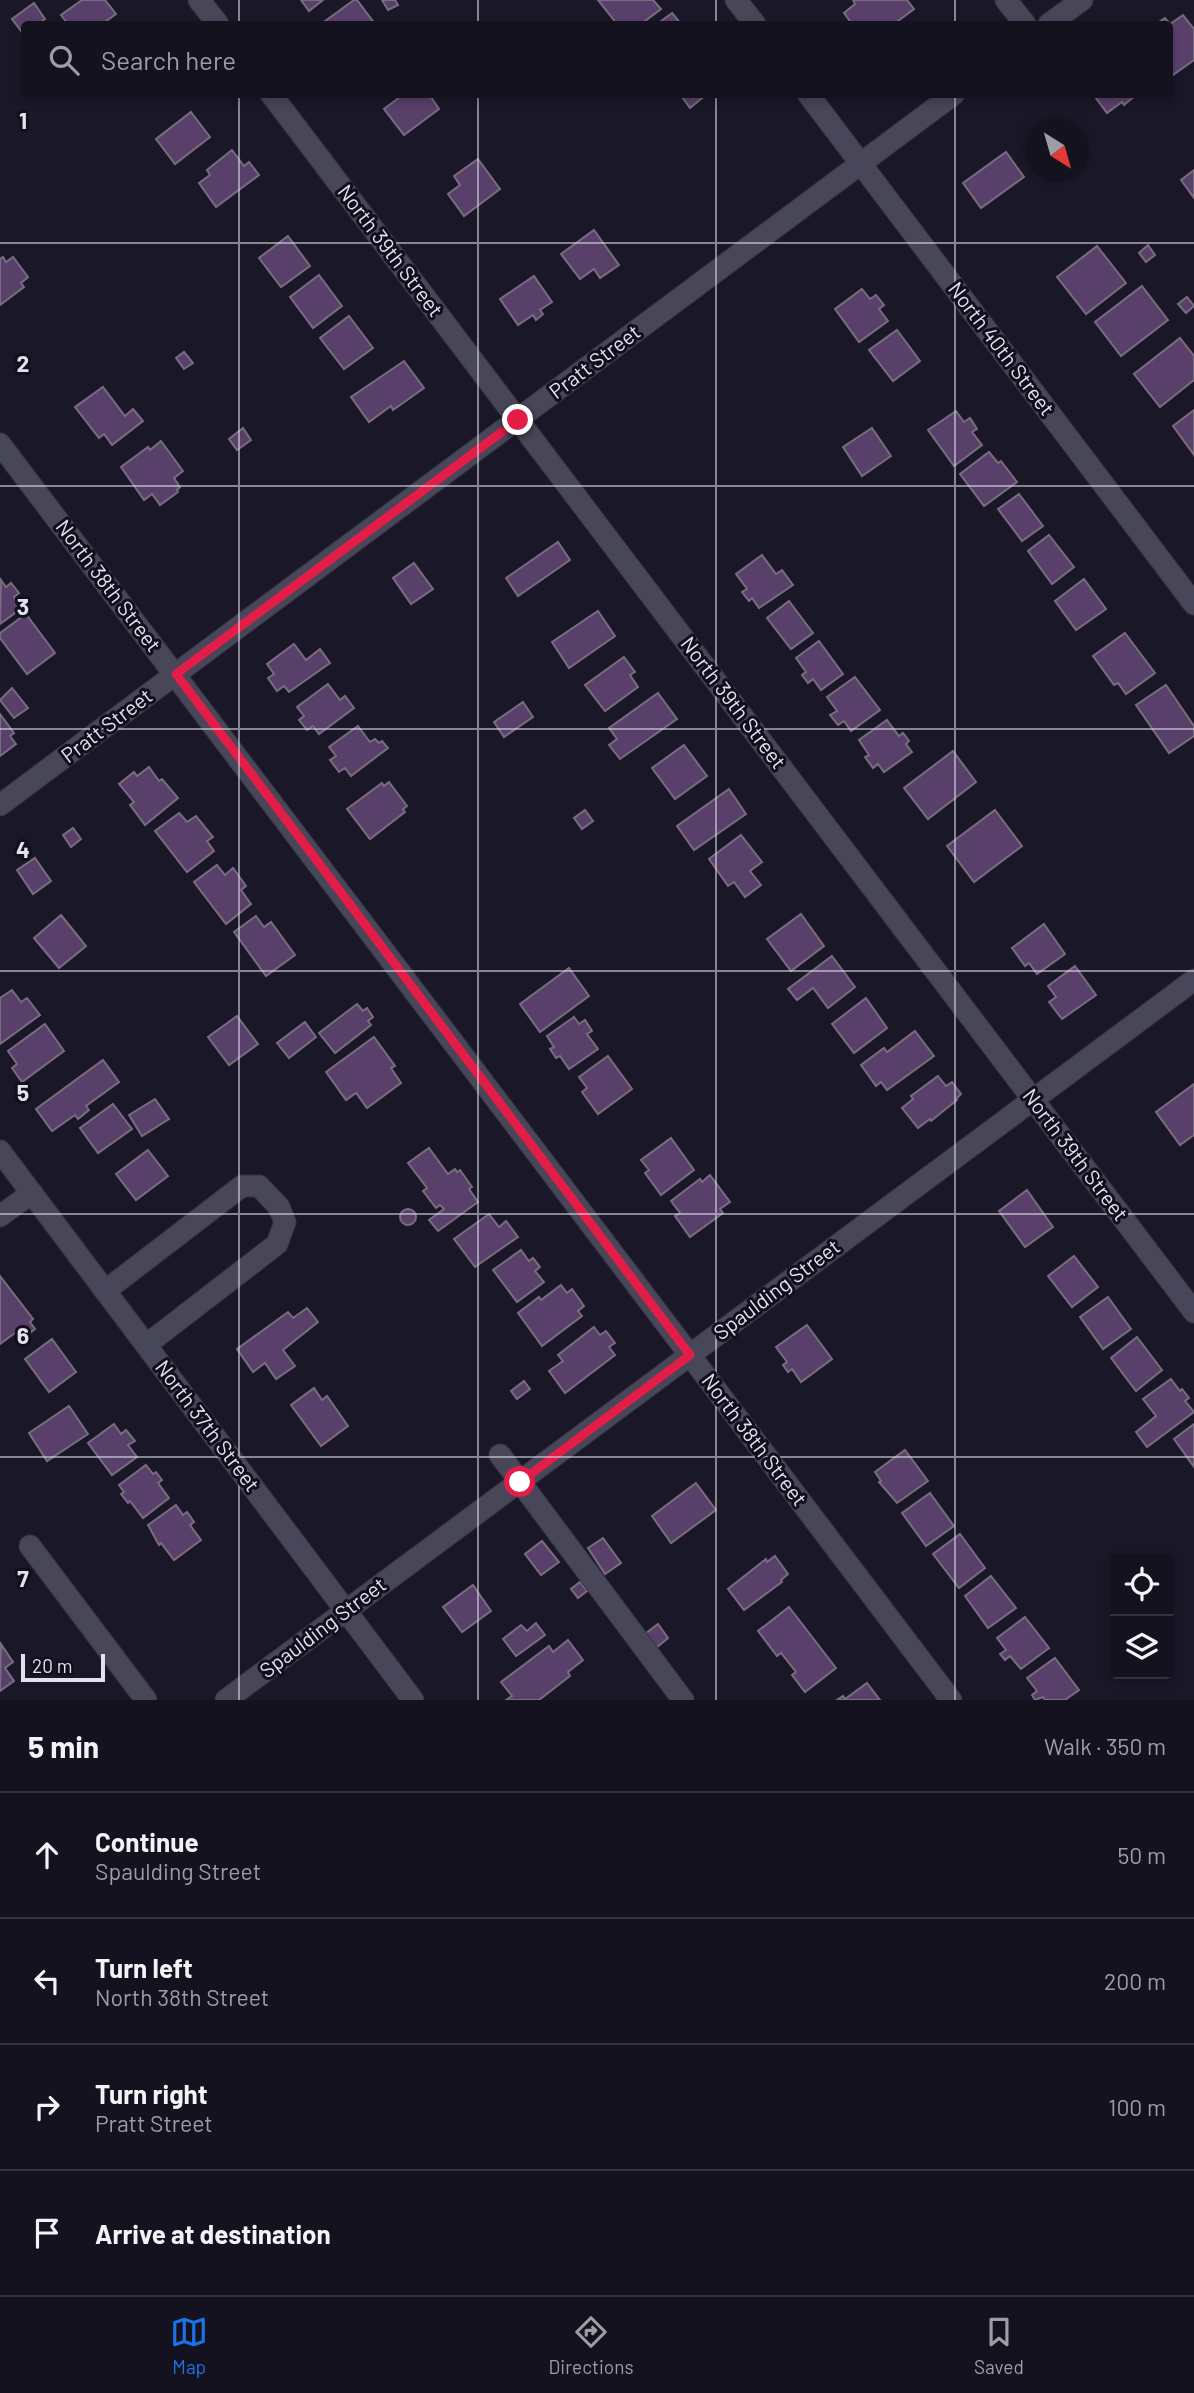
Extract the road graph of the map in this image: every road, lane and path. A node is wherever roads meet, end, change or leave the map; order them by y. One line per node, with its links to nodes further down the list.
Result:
1 (199, 0): 5 (street)
2 (736, 0): 6 (street)
3 (1006, 0): 7 (street)
4 (1082, 0): 8 (street)
5 (216, 21)
6 (753, 21)
7 (1023, 21)
8 (1053, 21)
9 (274, 98): 13 (street, North 39th Street)
10 (811, 98): 12 (street, North 40th Street)
11 (949, 98): 12 (street, Pratt Street)
12 (861, 164): 13 (street, Pratt Street); 15 (street, North 40th Street)
13 (518, 420): 16 (street, Pratt Street); 19 (street, North 39th Street)
14 (0, 444): 16 (street, North 38th Street)
15 (1194, 604)
16 (176, 674): 17 (street, Pratt Street); 26 (street, North 38th Street)
17 (2, 800)
18 (1194, 980): 19 (street, Spaulding Street)
19 (1033, 1100): 24 (street, North 39th Street); 26 (street, Spaulding Street)
20 (0, 1151): 21 (street, North 37th Street)
21 (32, 1193): 22 (street); 23 (street, North 37th Street)
22 (0, 1216)
23 (105, 1291): 25 (street, North 37th Street); 25 (street)
24 (1194, 1312)
25 (146, 1345): 30 (street, North 37th Street)
26 (690, 1355): 28 (street, Spaulding Street); 35 (street, North 38th Street)
27 (500, 1455): 28 (street)
28 (520, 1482): 30 (street, Spaulding Street); 34 (street)
29 (30, 1546): 31 (street)
30 (346, 1611): 32 (street, Spaulding Street); 33 (street, North 37th Street)
31 (146, 1700)
32 (226, 1700)
33 (413, 1700)
34 (683, 1700)
35 (951, 1700)

